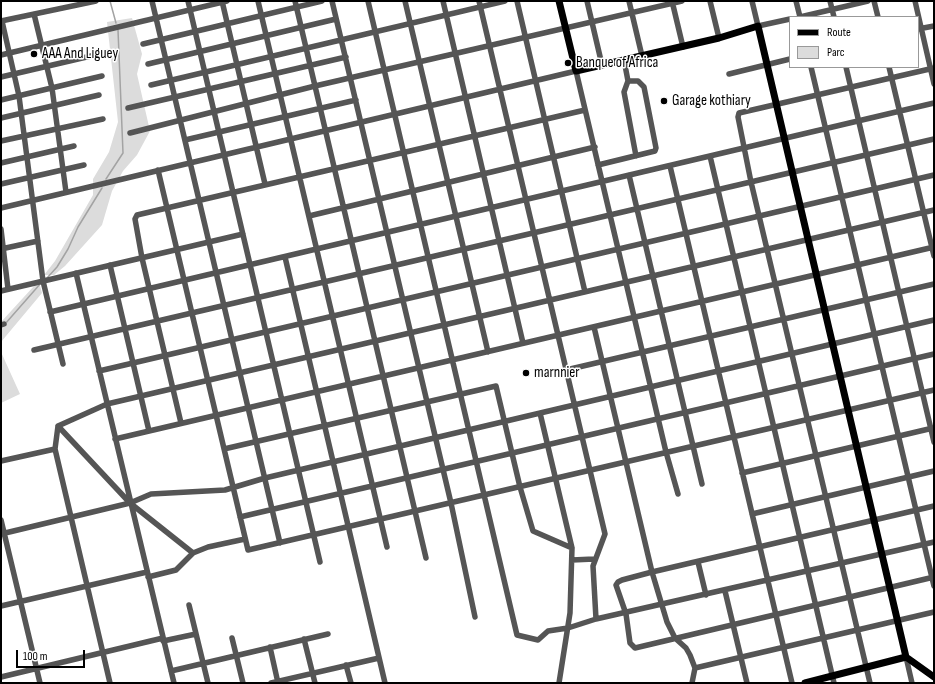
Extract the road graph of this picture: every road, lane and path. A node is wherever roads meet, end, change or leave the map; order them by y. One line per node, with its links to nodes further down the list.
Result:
1 (96, 1): 31 (street)
2 (152, 1): 39 (street)
3 (188, 1): 29 (street)
4 (224, 1): 29 (street); 45 (street)
5 (258, 1): 33 (street)
6 (295, 1): 27 (street)
7 (322, 1): 27 (street)
8 (332, 1): 40 (street)
9 (368, 1): 52 (street)
10 (405, 1): 43 (street)
11 (443, 1): 32 (street)
12 (505, 1): 26 (street)
13 (516, 1): 54 (street)
14 (559, 1): 48 (main road)
15 (587, 1): 44 (street)
16 (629, 1): 30 (street)
17 (682, 1): 25 (street)
18 (710, 1): 55 (street)
19 (752, 1): 46 (street)
20 (796, 1): 34 (street)
21 (830, 1): 28 (street)
22 (868, 1): 28 (street)
23 (874, 1): 37 (street)
24 (914, 1): 38 (street)
25 (672, 2): 30 (street); 62 (street)
26 (480, 4): 32 (street); 61 (street)
27 (297, 7): 33 (street); 49 (street)
28 (832, 9): 35 (street); 36 (street)
29 (190, 10): 39 (street); 51 (street)
30 (632, 12): 44 (street); 70 (street)
31 (34, 14): 42 (street); 60 (street)
32 (446, 15): 43 (street); 67 (street)
33 (262, 16): 45 (street); 53 (street)
34 (800, 16)
35 (804, 16)
36 (834, 16)
37 (878, 16)
38 (917, 16)
39 (156, 18): 56 (street); 60 (street)
40 (336, 19): 49 (street); 57 (street)
41 (789, 19): 46 (street)
42 (1, 21): 66 (street)
43 (410, 22): 52 (street); 75 (street)
44 (592, 22): 48 (street); 78 (street)
45 (228, 24): 51 (street); 59 (street)
46 (758, 26): 55 (main road); 79 (main road)
47 (934, 26): 50 (street)
48 (566, 27): 54 (street); 87 (main road)
49 (301, 28): 53 (street); 63 (street)
50 (920, 29): 85 (street)
51 (195, 31): 56 (street); 65 (street)
52 (375, 32): 57 (street); 86 (street)
53 (267, 36): 59 (street); 69 (street)
54 (525, 36): 61 (street); 97 (street)
55 (719, 38): 62 (main road)
56 (162, 39): 58 (street); 73 (street)
57 (342, 39): 63 (street); 71 (street)
58 (143, 44)
59 (232, 44): 65 (street); 77 (street)
60 (42, 45): 66 (street); 80 (street)
61 (490, 46): 67 (street); 106 (street)
62 (683, 47): 70 (main road)
63 (306, 48): 69 (street); 81 (street)
64 (108, 52): 80 (street)
65 (200, 52): 73 (street); 88 (street)
66 (8, 53): 68 (street); 89 (street)
67 (456, 54): 75 (street); 112 (street)
68 (1, 55)
69 (272, 56): 77 (street); 90 (street)
70 (642, 56): 74 (main road)
71 (346, 57): 81 (street); 94 (street)
72 (789, 59): 79 (street)
73 (166, 60): 76 (street); 96 (street)
74 (624, 60): 78 (main road); 98 (street)
75 (420, 62): 86 (street); 119 (street)
76 (148, 64)
77 (237, 64): 88 (street); 99 (street)
78 (602, 65): 87 (main road)
79 (766, 65): 91 (street); 117 (main road)
80 (48, 66): 89 (street); 103 (street)
81 (310, 66): 90 (street); 102 (street)
82 (812, 68): 108 (street)
83 (846, 68): 104 (street)
84 (889, 68): 95 (street)
85 (932, 68): 95 (street); 101 (street)
86 (385, 71): 94 (street); 126 (street)
87 (576, 71): 97 (street); 122 (street)
88 (204, 72): 96 (street); 105 (street)
89 (13, 74): 93 (street); 109 (street)
90 (276, 74): 99 (street); 110 (street)
91 (729, 74)
92 (102, 76): 103 (street)
93 (1, 77)
94 (351, 78): 102 (street); 114 (street)
95 (892, 78): 104 (street); 124 (street)
96 (171, 80): 100 (street); 111 (street)
97 (535, 81): 106 (street); 130 (street)
98 (628, 81): 158 (street); 158 (street)
99 (241, 82): 105 (street); 115 (street)
100 (152, 84)
101 (934, 84)
102 (315, 86): 110 (street); 121 (street)
103 (52, 88): 109 (street); 118 (street)
104 (850, 88): 108 (street); 132 (street)
105 (209, 89): 111 (street); 123 (street)
106 (500, 89): 112 (street); 135 (street)
107 (100, 95): 118 (street)
108 (818, 95): 117 (street); 137 (street)
109 (19, 96): 113 (street); 125 (street)
110 (281, 96): 115 (street); 127 (street)
111 (175, 97): 120 (street); 131 (street)
112 (466, 97): 119 (street); 142 (street)
113 (1, 100)
114 (356, 100): 121 (street); 133 (street)
115 (247, 104): 123 (street); 134 (street)
116 (934, 104): 124 (street)
117 (776, 105): 144 (main road); 153 (street)
118 (54, 106): 125 (street); 136 (street)
119 (430, 106): 126 (street); 148 (street)
120 (128, 108)
121 (320, 109): 127 (street); 138 (street)
122 (586, 110): 130 (street); 152 (street)
123 (214, 111): 131 (street); 139 (street)
124 (900, 112): 132 (street); 149 (street)
125 (21, 114): 128 (street); 141 (street)
126 (395, 114): 133 (street); 155 (street)
127 (286, 117): 134 (street); 143 (street)
128 (1, 118)
129 (103, 119): 136 (street)
130 (544, 119): 135 (street); 161 (street)
131 (181, 121): 140 (street); 146 (street)
132 (858, 121): 137 (street); 157 (street)
133 (362, 122): 138 (street); 162 (street)
134 (251, 125): 139 (street); 151 (street)
135 (509, 126): 142 (street); 168 (street)
136 (57, 127): 141 (street); 154 (street)
137 (826, 129): 144 (street); 165 (street)
138 (326, 131): 143 (street); 170 (street)
139 (219, 132): 146 (street); 156 (street)
140 (130, 133)
141 (24, 134): 147 (street); 160 (street)
142 (474, 136): 148 (street); 174 (street)
143 (291, 139): 151 (street); 177 (street)
144 (784, 139): 153 (street); 173 (main road)
145 (934, 139): 149 (street)
146 (185, 140): 164 (street)
147 (1, 141)
148 (439, 144): 155 (street); 182 (street)
149 (908, 145): 157 (street); 179 (street)
150 (74, 146): 154 (street)
151 (257, 147): 156 (street); 184 (street)
152 (595, 147): 161 (street); 167 (street)
153 (744, 148): 159 (street); 181 (street)
154 (60, 149): 160 (street); 171 (street)
155 (404, 152): 162 (street); 187 (street)
156 (224, 155): 164 (street); 189 (street)
157 (866, 155): 165 (street); 185 (street)
158 (636, 156): 167 (street)
159 (710, 156): 169 (street); 186 (street)
160 (27, 157): 163 (street); 178 (street)
161 (554, 157): 168 (street); 190 (street)
162 (369, 159): 170 (street); 192 (street)
163 (1, 163)
164 (191, 163): 172 (street); 195 (street)
165 (834, 163): 173 (street); 191 (street)
166 (84, 165): 171 (street)
167 (598, 165): 180 (street)
168 (518, 166): 174 (street); 196 (street)
169 (670, 166): 175 (street); 193 (street)
170 (335, 168): 177 (street); 200 (street)
171 (62, 170): 178 (street); 188 (street)
172 (158, 170): 188 (street); 199 (street)
173 (792, 172): 181 (street); 197 (main road)
174 (484, 175): 182 (street); 201 (street)
175 (630, 175): 180 (street); 202 (street)
176 (934, 175): 179 (street)
177 (300, 176): 184 (street); 206 (street)
178 (29, 178): 183 (street); 194 (street)
179 (916, 180): 185 (street); 204 (street)
180 (602, 182): 190 (street); 205 (street)
181 (751, 182): 186 (street); 208 (street)
182 (448, 183): 187 (street); 207 (street)
183 (1, 184)
184 (265, 184): 189 (street)
185 (874, 189): 191 (street); 209 (street)
186 (718, 190): 193 (street); 212 (street)
187 (413, 191): 192 (street); 210 (street)
188 (66, 192): 194 (street)
189 (233, 192): 195 (street); 218 (street)
190 (562, 192): 196 (street); 211 (street)
191 (842, 197): 197 (street); 214 (street)
192 (379, 199): 200 (street); 215 (street)
193 (678, 199): 202 (street); 217 (street)
194 (32, 200): 198 (street); 220 (street)
195 (199, 200): 199 (street); 223 (street)
196 (526, 200): 201 (street); 216 (street)
197 (800, 207): 208 (street); 219 (main road)
198 (1, 208)
199 (167, 208): 231 (street); 236 (street)
200 (344, 208): 206 (street); 221 (street)
201 (492, 208): 207 (street); 222 (street)
202 (637, 209): 205 (street); 224 (street)
203 (934, 210): 204 (street)
204 (924, 213): 209 (street); 225 (street)
205 (610, 215): 211 (street); 229 (street)
206 (309, 216): 227 (street)
207 (456, 216): 210 (street); 228 (street)
208 (759, 216): 212 (street); 230 (street)
209 (882, 222): 214 (street); 235 (street)
210 (421, 224): 215 (street); 237 (street)
211 (569, 224): 216 (street); 238 (street)
212 (726, 224): 217 (street); 234 (street)
213 (1, 229): 226 (street)
214 (850, 230): 219 (street); 242 (street)
215 (388, 232): 221 (street); 241 (street)
216 (534, 233): 222 (street); 244 (street)
217 (686, 233): 224 (street); 243 (street)
218 (243, 234): 223 (street); 240 (street)
219 (808, 240): 230 (street); 249 (main road)
220 (38, 241): 226 (street); 251 (street)
221 (352, 241): 227 (street); 247 (street)
222 (499, 241): 228 (street); 248 (street)
223 (209, 242): 231 (street); 246 (street)
224 (645, 242): 229 (street); 250 (street)
225 (933, 247): 232 (street); 235 (street)
226 (2, 249): 258 (street)
227 (317, 249): 233 (street); 253 (street)
228 (464, 249): 237 (street); 255 (street)
229 (618, 249): 238 (street); 254 (street)
230 (767, 249): 234 (street); 256 (street)
231 (177, 250): 236 (street); 252 (street)
232 (934, 256)
233 (285, 257): 240 (street); 260 (street)
234 (734, 257): 243 (street); 264 (street)
235 (890, 257): 242 (street); 265 (street)
236 (142, 258): 239 (street); 259 (street)
237 (428, 258): 241 (street); 262 (street)
238 (577, 259): 244 (street); 263 (street)
239 (110, 265): 245 (street); 266 (street)
240 (250, 265): 246 (street); 267 (street)
241 (395, 265): 247 (street); 268 (street)
242 (858, 265): 249 (street); 270 (street)
243 (694, 266): 250 (street); 271 (street)
244 (542, 267): 248 (street); 269 (street)
245 (76, 273): 251 (street); 272 (street)
246 (217, 273): 252 (street); 273 (street)
247 (359, 274): 253 (street); 274 (street)
248 (507, 275): 255 (street); 275 (street)
249 (816, 275): 256 (street); 276 (main road)
250 (653, 276): 254 (street); 277 (street)
251 (43, 281): 258 (street); 278 (street)
252 (184, 281): 259 (street); 279 (street)
253 (325, 282): 260 (street); 280 (street)
254 (626, 282): 263 (street); 282 (street)
255 (471, 283): 262 (street); 281 (street)
256 (775, 284): 264 (street); 283 (street)
257 (934, 284): 265 (street)
258 (8, 289): 261 (street)
259 (149, 289): 266 (street); 285 (street)
260 (292, 289): 267 (street); 286 (street)
261 (1, 291)
262 (436, 292): 268 (street); 287 (street)
263 (585, 292): 269 (street)
264 (742, 292): 271 (street); 290 (street)
265 (899, 293): 270 (street); 288 (street)
266 (117, 297): 272 (street); 291 (street)
267 (258, 297): 273 (street); 292 (street)
268 (404, 300): 274 (street); 293 (street)
269 (550, 300): 275 (street); 295 (street)
270 (866, 300): 276 (street); 294 (street)
271 (702, 302): 277 (street); 297 (street)
272 (83, 305): 278 (street); 296 (street)
273 (224, 305): 279 (street); 298 (street)
274 (368, 308): 280 (street); 299 (street)
275 (515, 308): 281 (street); 300 (street)
276 (824, 310): 283 (street); 302 (main road)
277 (662, 311): 282 (street); 303 (street)
278 (50, 312): 301 (street)
279 (192, 313): 285 (street); 304 (street)
280 (333, 316): 286 (street); 305 (street)
281 (480, 316): 287 (street); 307 (street)
282 (634, 317): 289 (street); 308 (street)
283 (783, 320): 290 (street); 309 (street)
284 (934, 320): 288 (street)
285 (157, 321): 291 (street); 311 (street)
286 (300, 324): 292 (street); 312 (street)
287 (444, 325): 293 (street); 314 (street)
288 (907, 326): 294 (street); 313 (street)
289 (594, 327): 295 (street); 316 (street)
290 (750, 327): 297 (street); 315 (street)
291 (125, 328): 296 (street); 317 (street)
292 (266, 332): 298 (street); 319 (street)
293 (411, 333): 299 (street); 321 (street)
294 (874, 334): 302 (street); 320 (street)
295 (558, 335): 300 (street); 322 (street)
296 (91, 336): 301 (street); 323 (street)
297 (710, 337): 303 (street); 324 (street)
298 (232, 340): 304 (street); 325 (street)
299 (375, 341): 305 (street); 326 (street)
300 (523, 343): 307 (street)
301 (58, 344): 306 (street); 318 (street)
302 (832, 344): 309 (street); 327 (main road)
303 (670, 346): 308 (street); 329 (street)
304 (200, 347): 311 (street); 328 (street)
305 (341, 349): 312 (street); 330 (street)
306 (34, 350)
307 (488, 352): 314 (street)
308 (643, 353): 316 (street); 332 (street)
309 (791, 353): 315 (street); 331 (street)
310 (934, 354): 313 (street)
311 (165, 355): 317 (street); 333 (street)
312 (308, 357): 319 (street); 335 (street)
313 (914, 359): 320 (street); 336 (street)
314 (453, 360): 321 (street); 337 (street)
315 (758, 361): 324 (street); 338 (street)
316 (603, 362): 322 (street); 340 (street)
317 (133, 363): 323 (street); 339 (street)
318 (63, 364)
319 (274, 365): 325 (street); 341 (street)
320 (882, 366): 327 (street); 342 (street)
321 (419, 367): 326 (street); 343 (street)
322 (566, 370): 346 (street)
323 (99, 371): 345 (street)
324 (718, 371): 329 (street); 344 (street)
325 (240, 372): 328 (street); 347 (street)
326 (384, 376): 330 (street); 348 (street)
327 (840, 376): 331 (street); 349 (main road)
328 (208, 380): 333 (street); 352 (street)
329 (678, 380): 332 (street); 350 (street)
330 (349, 384): 335 (street); 353 (street)
331 (799, 386): 338 (street); 355 (street)
332 (651, 387): 340 (street); 354 (street)
333 (172, 388): 339 (street); 357 (street)
334 (934, 390): 336 (street)
335 (316, 392): 341 (street); 359 (street)
336 (922, 392): 342 (street); 362 (street)
337 (461, 394): 343 (street); 356 (street); 363 (street)
338 (766, 394): 344 (street); 360 (street)
339 (140, 396): 345 (street); 364 (street)
340 (611, 396): 346 (street); 361 (street)
341 (282, 400): 347 (street); 365 (street)
342 (890, 400): 349 (street); 366 (street)
343 (427, 402): 348 (street); 369 (street)
344 (726, 403): 350 (street); 368 (street)
345 (107, 404): 358 (street); 370 (street)
346 (574, 405): 351 (street); 367 (street)
347 (248, 408): 352 (street); 371 (street)
348 (392, 410): 353 (street); 374 (street)
349 (848, 410): 355 (street); 376 (main road)
350 (685, 412): 354 (street); 375 (street)
351 (540, 413): 356 (street); 373 (street)
352 (216, 415): 357 (street); 378 (street)
353 (357, 418): 359 (street); 381 (street)
354 (658, 419): 361 (street); 379 (street)
355 (807, 420): 360 (street); 382 (street)
356 (504, 421): 363 (street); 380 (street)
357 (181, 423): 364 (street)
358 (58, 426): 377 (street); 407 (street)
359 (324, 426): 365 (street); 385 (street)
360 (774, 427): 368 (street); 387 (street)
361 (618, 428): 367 (street); 386 (street)
362 (932, 428): 366 (street); 372 (street)
363 (469, 430): 369 (street); 384 (street)
364 (149, 431): 370 (street)
365 (290, 434): 371 (street); 389 (street)
366 (899, 436): 376 (street); 396 (street)
367 (582, 437): 373 (street); 390 (street)
368 (734, 437): 375 (street); 392 (street)
369 (436, 438): 374 (street); 388 (street)
370 (115, 439): 407 (street)
371 (256, 442): 378 (street); 394 (street)
372 (934, 442)
373 (548, 445): 380 (street); 395 (street)
374 (400, 446): 381 (street); 393 (street)
375 (693, 446): 379 (street); 397 (street)
376 (856, 446): 382 (street); 400 (main road)
377 (55, 449): 383 (street); 415 (street)
378 (224, 449): 401 (street)
379 (666, 452): 386 (street); 403 (street)
380 (512, 453): 384 (street); 399 (street)
381 (366, 454): 385 (street); 398 (street)
382 (816, 456): 387 (street); 405 (street)
383 (1, 461)
384 (476, 461): 388 (street); 404 (street)
385 (333, 462): 389 (street); 402 (street)
386 (626, 462): 390 (street); 441 (street)
387 (783, 464): 392 (street); 409 (street)
388 (443, 469): 393 (street); 408 (street)
389 (298, 470): 394 (street); 406 (street)
390 (590, 470): 395 (street); 435 (street)
391 (934, 471): 396 (street)
392 (742, 473): 414 (street)
393 (408, 477): 398 (street); 412 (street)
394 (265, 478): 401 (street); 411 (street)
395 (556, 478): 399 (street); 431 (street)
396 (908, 478): 400 (street); 413 (street)
397 (702, 484)
398 (373, 486): 402 (street); 417 (street)
399 (520, 487): 404 (street); 431 (street)
400 (866, 487): 405 (street); 419 (main road)
401 (233, 488): 407 (street); 416 (street)
402 (340, 493): 406 (street); 420 (street)
403 (678, 494)
404 (484, 495): 408 (street); 463 (street)
405 (826, 497): 409 (street); 421 (street)
406 (306, 501): 411 (street); 423 (street)
407 (130, 503): 415 (street); 432 (street); 442 (street)
408 (451, 503): 412 (street); 459 (street)
409 (792, 505): 414 (street); 424 (street)
410 (934, 506): 413 (street)
411 (272, 509): 416 (street); 427 (street)
412 (415, 511): 417 (street); 434 (street)
413 (916, 511): 419 (street); 428 (street)
414 (752, 514): 430 (street)
415 (71, 517): 422 (street); 445 (street)
416 (240, 517): 425 (street)
417 (381, 519): 420 (street); 429 (street)
418 (1, 520): 422 (street)
419 (874, 520): 421 (street); 433 (main road)
420 (348, 527): 423 (street); 477 (street)
421 (834, 530): 424 (street); 439 (street)
422 (3, 534): 451 (street)
423 (314, 535): 427 (street); 437 (street)
424 (800, 538): 430 (street); 440 (street)
425 (245, 539): 427 (street); 432 (street)
426 (934, 542): 428 (street)
427 (280, 543)
428 (924, 544): 433 (street); 443 (street)
429 (387, 547)
430 (760, 547): 438 (street); 444 (street)
431 (572, 548): 436 (street)
432 (193, 553): 442 (street)
433 (882, 554): 439 (street); 447 (main road)
434 (426, 558)
435 (594, 559): 436 (street); 460 (street)
436 (572, 560): 463 (street)
437 (320, 562)
438 (698, 562): 441 (street); 449 (street)
439 (841, 563): 440 (street); 450 (street)
440 (808, 571): 444 (street); 454 (street)
441 (652, 572): 453 (street); 457 (street)
442 (148, 575): 445 (street); 470 (street)
443 (933, 578): 446 (street); 447 (street)
444 (768, 581): 448 (street); 458 (street)
445 (88, 586): 451 (street); 474 (street)
446 (934, 586)
447 (890, 588): 450 (street); 461 (main road)
448 (725, 590): 449 (street); 462 (street)
449 (706, 595): 453 (street)
450 (849, 597): 454 (street); 464 (street)
451 (20, 602): 455 (street); 482 (street)
452 (189, 605): 465 (street)
453 (661, 605): 457 (street); 468 (street)
454 (816, 605): 458 (street); 469 (street)
455 (1, 606)
456 (934, 612): 461 (street)
457 (626, 614): 460 (street); 468 (street)
458 (776, 614): 462 (street); 473 (street)
459 (476, 617)
460 (596, 619): 463 (street)
461 (898, 621): 464 (street); 476 (main road)
462 (733, 624): 468 (street); 478 (street)
463 (568, 628): 499 (street)
464 (857, 630): 469 (street); 481 (street)
465 (196, 634): 470 (street); 479 (street)
466 (328, 634): 471 (street)
467 (232, 638): 475 (street)
468 (675, 638): 483 (street)
469 (824, 638): 473 (street); 486 (street)
470 (163, 639): 474 (street); 484 (street)
471 (304, 639): 472 (street); 485 (street)
472 (270, 647): 475 (street); 489 (street)
473 (784, 648): 478 (street); 502 (street)
474 (103, 652): 482 (street); 491 (street)
475 (236, 655): 479 (street); 494 (street)
476 (906, 657): 481 (main road); 488 (main road); 506 (street)
477 (379, 658): 480 (street); 498 (street)
478 (741, 658): 483 (street); 501 (street)
479 (203, 663): 484 (street); 493 (street)
480 (346, 665): 485 (street); 497 (street)
481 (867, 666): 486 (main road); 505 (street)
482 (36, 668): 487 (street); 490 (street)
483 (695, 668): 500 (street)
484 (170, 670): 492 (street)
485 (312, 673): 489 (street); 496 (street)
486 (833, 675): 503 (main road); 504 (street)
487 (1, 676)
488 (934, 677)
489 (278, 682): 495 (street)
490 (40, 683)
491 (110, 683)
492 (174, 683)
493 (208, 683)
494 (243, 683)
495 (271, 683)
496 (315, 683)
497 (351, 683)
498 (385, 683)
499 (560, 683)
500 (692, 683)
501 (747, 683)
502 (792, 683)
503 (805, 683)
504 (834, 683)
505 (870, 683)
506 (912, 683)

